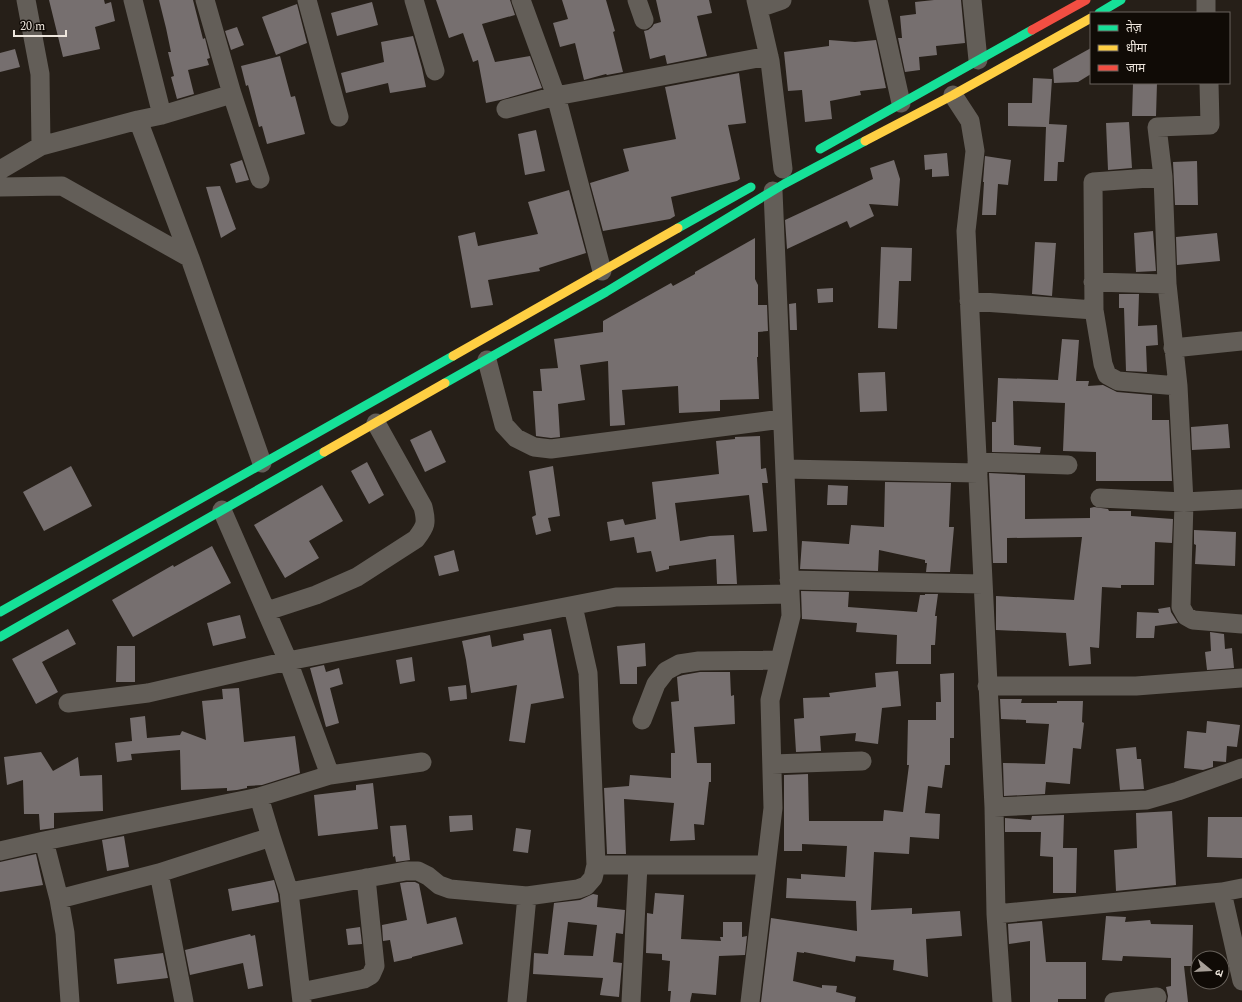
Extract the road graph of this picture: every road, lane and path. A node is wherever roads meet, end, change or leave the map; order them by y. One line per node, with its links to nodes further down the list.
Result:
1 (26, 0): 32 (street)
2 (133, 0): 29 (street)
3 (205, 0): 24 (street)
4 (414, 0): 22 (street)
5 (521, 0): 26 (street)
6 (637, 0): 19 (street)
7 (782, 0): 14 (street)
8 (878, 0): 27 (street)
9 (972, 0): 21 (street)
10 (1086, 0): 15 (main road)
11 (1121, 0): 16 (main road)
12 (1206, 0): 17 (street)
13 (312, 1): 30 (street)
14 (758, 4): 20 (street)
15 (1063, 6): 21 (main road)
16 (1101, 12)
17 (1206, 12)
18 (1090, 19): 25 (main road)
19 (644, 20)
20 (769, 56): 26 (street); 35 (street)
21 (978, 60): 27 (main road)
22 (435, 71)
23 (1208, 84): 36 (street)
24 (232, 94): 29 (street); 37 (street)
25 (953, 95): 35 (main road); 43 (street)
26 (556, 96): 28 (street); 40 (street)
27 (901, 103): 33 (main road)
28 (506, 109)
29 (162, 115): 31 (street)
30 (339, 117)
31 (138, 120): 32 (street); 39 (street)
32 (41, 146): 34 (street)
33 (811, 154)
34 (0, 170)
35 (777, 176): 40 (main road); 47 (main road); 49 (street)
36 (1163, 177): 41 (street); 42 (street)
37 (260, 179)
38 (0, 187): 39 (street)
39 (190, 258): 51 (street)
40 (602, 271): 51 (main road)
41 (1093, 282): 42 (street); 44 (street)
42 (1166, 284): 46 (street)
43 (969, 301): 44 (street); 53 (street)
44 (1094, 310): 48 (street)
45 (1242, 341): 46 (street)
46 (1173, 348): 48 (street)
47 (487, 360): 49 (street); 50 (main road)
48 (1178, 386): 57 (street)
49 (782, 419): 54 (street)
50 (376, 423): 58 (main road); 62 (street)
51 (262, 463): 63 (main road)
52 (1068, 465): 53 (street)
53 (977, 468): 54 (street); 59 (street)
54 (784, 469): 60 (street)
55 (1100, 498): 57 (street)
56 (1242, 499): 57 (street)
57 (1184, 502): 64 (street)
58 (222, 510): 62 (street); 65 (main road)
59 (983, 584): 60 (street); 69 (street)
60 (789, 587): 61 (street); 66 (street)
61 (573, 606): 67 (street); 82 (street)
62 (267, 611): 67 (street)
63 (0, 612)
64 (1242, 624)
65 (0, 637)
66 (780, 660): 71 (street); 74 (street)
67 (288, 661): 70 (street); 76 (street)
68 (1242, 678): 69 (street)
69 (987, 686): 78 (street)
70 (68, 703)
71 (642, 720)
72 (862, 761): 74 (street)
73 (422, 762): 76 (street)
74 (772, 764): 84 (street)
75 (1242, 768): 78 (street)
76 (330, 775): 77 (street)
77 (259, 797): 79 (street); 80 (street)
78 (994, 807): 92 (street)
79 (271, 837): 85 (street); 88 (street)
80 (44, 841): 81 (street); 91 (street)
81 (0, 851)
82 (596, 865): 83 (street); 90 (street)
83 (638, 865): 84 (street); 99 (street)
84 (766, 866): 100 (street)
85 (159, 873): 91 (street); 97 (street)
86 (366, 878): 88 (street); 90 (street); 94 (street)
87 (1242, 888): 89 (street)
88 (289, 892): 94 (street)
89 (1222, 892): 92 (street); 93 (street)
90 (527, 896): 98 (street)
91 (59, 899): 96 (street)
92 (996, 914): 101 (street)
93 (1242, 981)
94 (302, 997)
95 (1157, 997): 102 (street)
96 (70, 1002)
97 (184, 1002)
98 (517, 1002)
99 (631, 1002)
100 (750, 1002)
101 (1002, 1002)
102 (1114, 1002)

